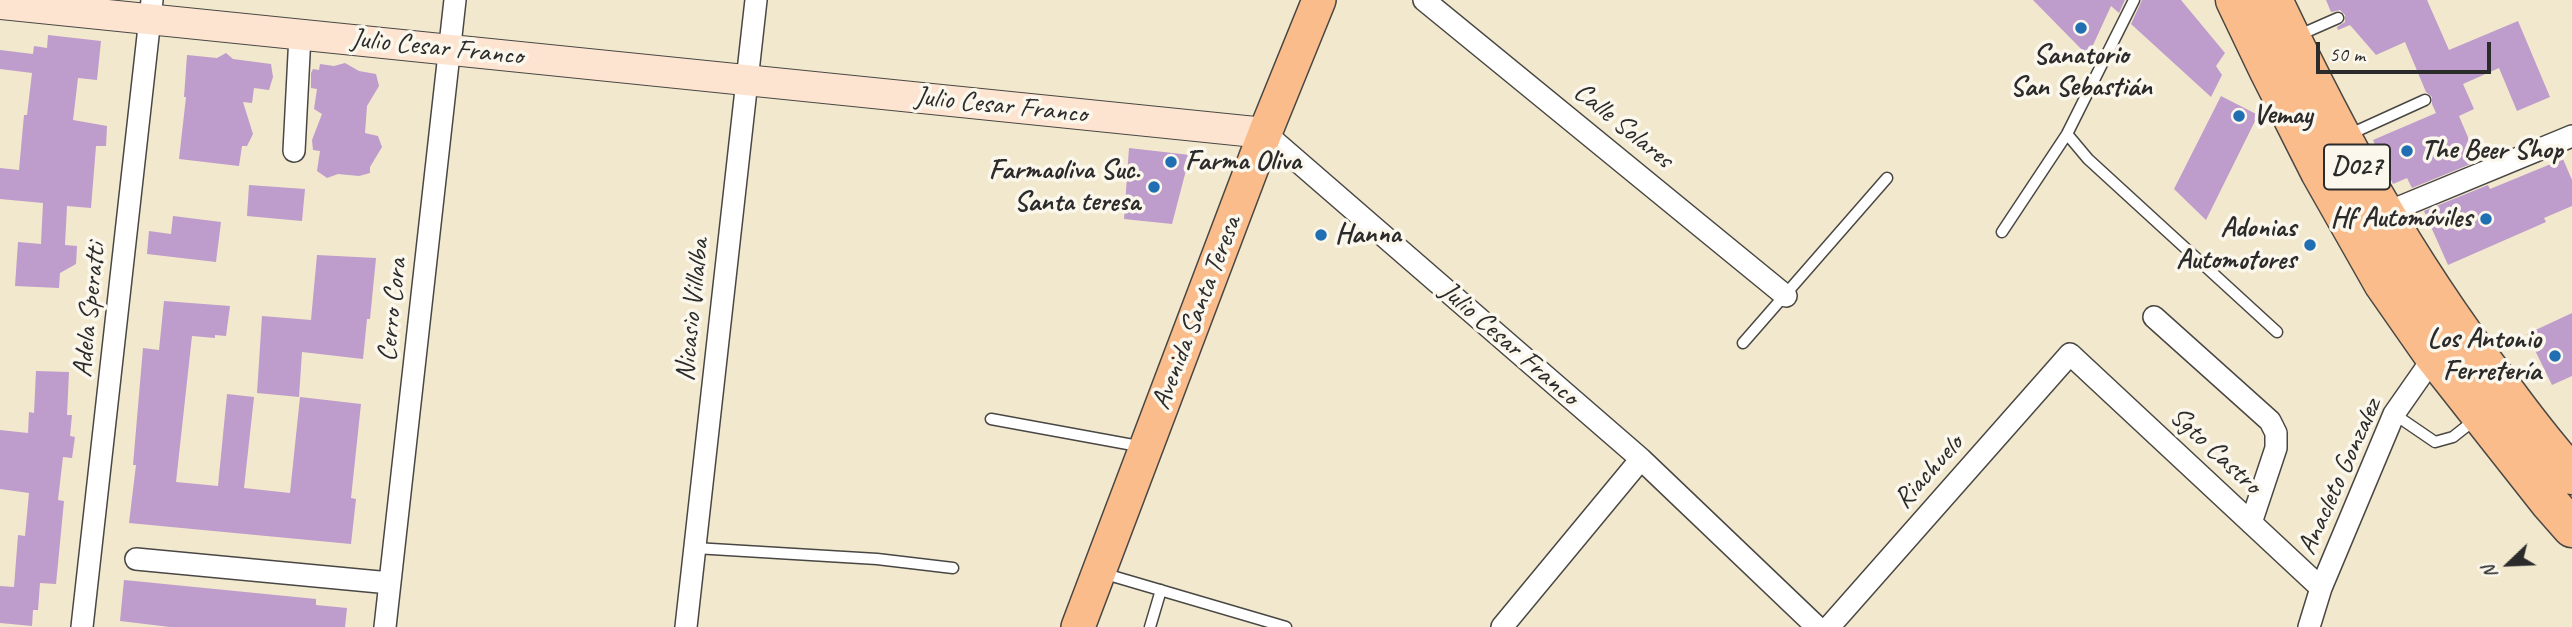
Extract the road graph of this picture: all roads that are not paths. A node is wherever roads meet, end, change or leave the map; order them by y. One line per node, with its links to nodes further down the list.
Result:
1 (455, 0): 13 (street, Cerro Cora)
2 (756, 0): 14 (street, Nicasio Villalba)
3 (1319, 0): 16 (main road, Avenida Santa Teresa)
4 (1424, 0): 24 (street, Calle Solares)
5 (2134, 0): 17 (lane)
6 (2235, 0): 27 (highway, D027)
7 (2273, 0): 12 (highway, D027)
8 (0, 4): 9 (street, Julio Cesar Franco)
9 (152, 10): 11 (street, Julio Cesar Franco); 45 (street, Adela Speratti)
10 (2338, 18): 12 (lane)
11 (300, 34): 13 (street, Julio Cesar Franco); 20 (street)
12 (2292, 39): 19 (highway, D027)
13 (450, 50): 14 (street, Julio Cesar Franco); 42 (street, Cerro Cora)
14 (747, 80): 16 (street, Julio Cesar Franco); 38 (street, Nicasio Villalba)
15 (2425, 100): 19 (lane)
16 (1265, 133): 33 (main road, Avenida Santa Teresa); 34 (street, Julio Cesar Franco)
17 (2067, 134): 23 (lane); 26 (lane)
18 (2572, 136): 22 (street)
19 (2343, 142): 22 (highway, D027)
20 (294, 151)
21 (1887, 178): 24 (lane)
22 (2384, 214): 27 (highway, D027)
23 (2002, 232)
24 (1786, 296): 28 (lane)
25 (2154, 317): 36 (street)
26 (2277, 331)
27 (2445, 341): 30 (street, Anacleto Gonzalez); 31 (highway, D027); 35 (highway, D027)
28 (1743, 343)
29 (2070, 354): 36 (street, Sgto Castro); 53 (street, Riachuelo)
30 (2394, 415): 31 (lane); 43 (street, Anacleto Gonzalez)
31 (2481, 415): 37 (highway, D027)
32 (990, 419): 33 (lane)
33 (1146, 447): 41 (main road, Avenida Santa Teresa)
34 (1641, 459): 51 (street); 52 (street, Julio Cesar Franco)
35 (2572, 475)
36 (2251, 523): 43 (street, Sgto Castro)
37 (2572, 528)
38 (695, 548): 40 (lane); 47 (street, Nicasio Villalba)
39 (136, 559): 42 (street)
40 (953, 568)
41 (1099, 573): 44 (lane); 48 (main road, Avenida Santa Teresa)
42 (390, 583): 46 (street, Cerro Cora)
43 (2321, 588): 54 (street, Anacleto Gonzalez)
44 (1161, 590): 49 (lane); 50 (lane)
45 (82, 627)
46 (385, 627)
47 (686, 627)
48 (1078, 627)
49 (1150, 627)
50 (1286, 627)
51 (1502, 627)
52 (1817, 627)
53 (1829, 627)
54 (2309, 627)

